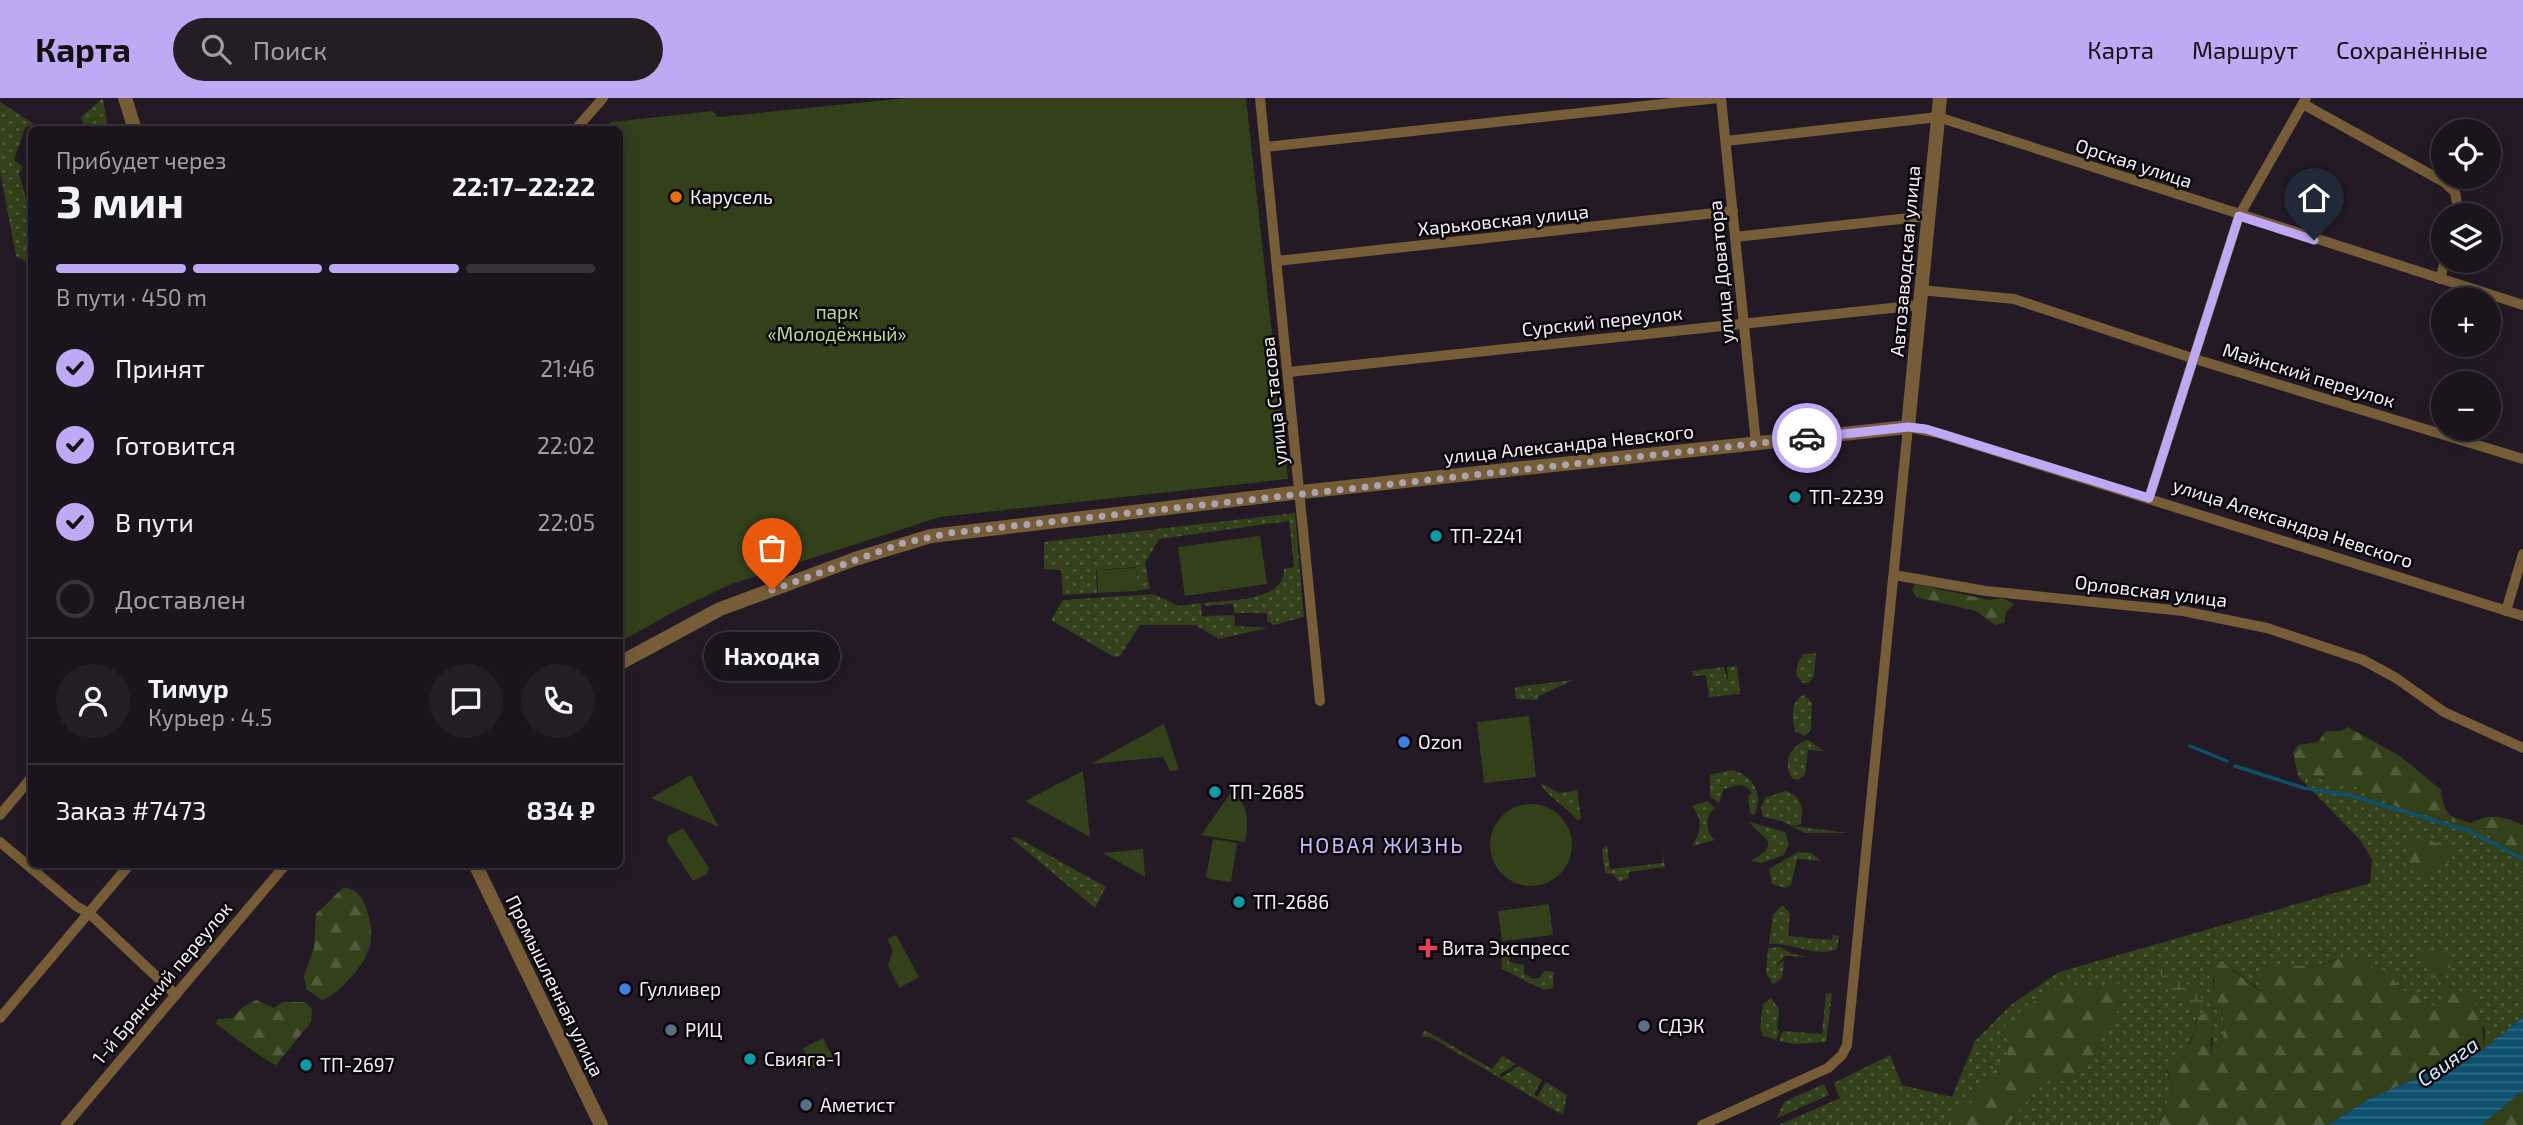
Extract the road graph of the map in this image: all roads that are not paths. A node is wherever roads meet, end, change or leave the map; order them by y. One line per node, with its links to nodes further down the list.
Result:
1 (125, 98): 8 (street)
2 (603, 98): 9 (street)
3 (1260, 98): 11 (street, улица Стасова)
4 (1720, 98): 10 (street, улица Доватора); 11 (street)
5 (1940, 98): 7 (street, Автозаводская улица)
6 (2304, 101): 12 (street); 15 (street)
7 (1938, 117): 10 (street, Орская улица); 14 (street, Автозаводская улица); 15 (street, Орская улица)
8 (134, 126)
9 (578, 126)
10 (1726, 141): 13 (street, улица Доватора)
11 (1265, 147): 17 (street, улица Стасова)
12 (2457, 203)
13 (1732, 211): 16 (street, улица Доватора); 17 (street, Харьковская улица)
14 (1928, 216): 16 (street); 20 (street, Автозаводская улица)
15 (2239, 216): 19 (street, Орская улица); 24 (street)
16 (1735, 237): 23 (street, улица Доватора)
17 (1277, 261): 25 (street, улица Стасова)
18 (2442, 273): 19 (street)
19 (2440, 279): 22 (street, Орская улица)
20 (1922, 290): 21 (street, Автозаводская улица); 24 (street, Майнский переулок)
21 (1920, 305): 23 (street, Сурский переулок); 26 (street, Автозаводская улица)
22 (2523, 305)
23 (1743, 324): 25 (street, Сурский переулок); 27 (street, улица Доватора)
24 (2195, 359): 28 (street, Майнский переулок); 30 (street)
25 (1289, 372): 29 (street, улица Стасова)
26 (1908, 427): 27 (street, улица Александра Невского); 30 (street, улица Александра Невского); 32 (street)
27 (1756, 444): 29 (street, улица Александра Невского)
28 (2523, 459)
29 (1301, 492): 35 (street, улица Александра Невского); 36 (street, улица Стасова)
30 (2149, 498): 33 (street, улица Александра Невского)
31 (2523, 554): 33 (street)
32 (1894, 575): 37 (street, Орловская улица); 51 (street)
33 (2506, 611): 34 (street, улица Александра Невского)
34 (2523, 616)
35 (623, 661)
36 (1320, 701)
37 (2523, 748)
38 (28, 782): 39 (street)
39 (0, 814)
40 (0, 842): 41 (street)
41 (28, 866)
42 (31, 868): 46 (street)
43 (127, 868): 46 (street)
44 (283, 868): 47 (street, 1-й Брянский переулок)
45 (477, 868): 50 (street, Промышленная улица)
46 (90, 914): 47 (street); 48 (street)
47 (176, 995): 49 (street, 1-й Брянский переулок)
48 (0, 1018)
49 (66, 1125)
50 (601, 1125)
51 (1702, 1125)

